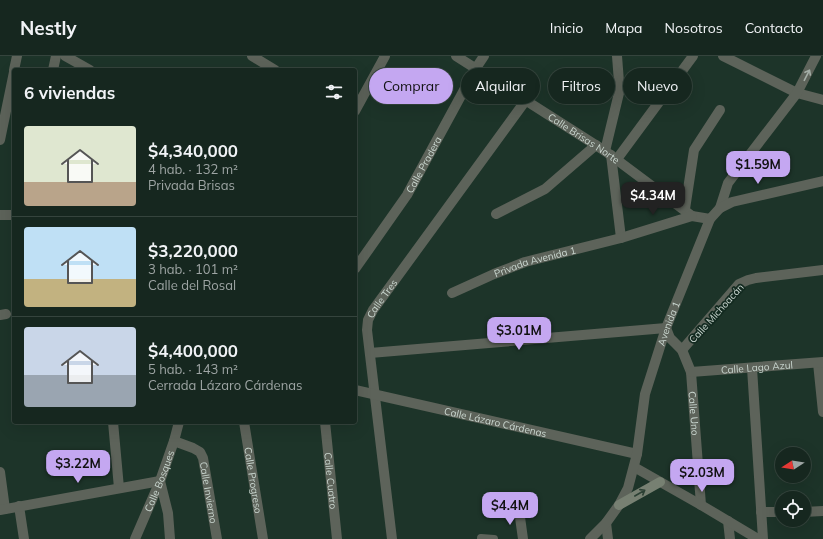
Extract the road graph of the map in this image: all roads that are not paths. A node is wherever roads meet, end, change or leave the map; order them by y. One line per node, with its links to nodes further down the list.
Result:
1 (17, 56): 12 (street)
2 (56, 56): 13 (street)
3 (66, 56): 14 (street)
4 (252, 56): 15 (street)
5 (385, 56): 23 (street)
6 (456, 56): 16 (street, Calle Brisas Norte)
7 (484, 56): 16 (street, Calle Pradera)
8 (617, 56): 27 (street)
9 (692, 56): 27 (street)
10 (723, 56): 18 (street)
11 (816, 56): 18 (street, one-way to 11)
12 (15, 68)
13 (53, 68)
14 (87, 68)
15 (272, 68)
16 (476, 68)
17 (12, 80): 25 (street)
18 (798, 93): 20 (street); 29 (street)
19 (461, 96): 36 (street, Calle Pradera)
20 (823, 100)
21 (523, 104): 41 (street, Calle Tres)
22 (532, 104): 27 (street, Calle Brisas Norte)
23 (357, 107)
24 (720, 110): 30 (street)
25 (1, 127): 26 (street)
26 (0, 140)
27 (607, 153): 30 (street, Calle Brisas Norte); 32 (street); 35 (street)
28 (823, 181): 29 (street, Avenida 1)
29 (720, 208): 34 (street, Avenida 1)
30 (688, 212): 34 (street, Calle Brisas Norte); 35 (street, Privada Avenida 1)
31 (12, 214): 33 (street)
32 (496, 214)
33 (0, 215)
34 (710, 219): 39 (street, Avenida 1)
35 (621, 238): 38 (street, Privada Avenida 1)
36 (357, 266)
37 (823, 270): 40 (street, Calle Michoacán)
38 (452, 292)
39 (666, 328): 40 (street, Calle Uno); 41 (street); 53 (street, Avenida 1)
40 (682, 350): 44 (street, Calle Uno)
41 (370, 353): 46 (street, Calle Tres)
42 (820, 362): 43 (street, Calle Lago Azul); 47 (street)
43 (752, 368): 44 (street, Calle Lago Azul); 65 (street)
44 (691, 372): 60 (street, Calle Uno)
45 (357, 391): 46 (street, Calle Lázaro Cárdenas)
46 (374, 395): 53 (street, Calle Lázaro Cárdenas); 77 (street, Calle Tres)
47 (823, 412)
48 (113, 424): 58 (street)
49 (178, 424): 52 (street, Calle Bosques)
50 (244, 424): 75 (street, Calle Progreso)
51 (324, 424): 76 (street, Calle Cuatro)
52 (174, 441): 56 (street, Calle Bosques); 74 (street, Calle Invierno)
53 (637, 454): 54 (street, Avenida 1)
54 (634, 467): 57 (street); 59 (street, Avenida 1)
55 (0, 472): 62 (street)
56 (160, 481): 58 (street); 72 (street, Calle Bosques); 73 (street)
57 (660, 482): 59 (main road, one-way to 57); 60 (street)
58 (119, 488): 61 (street)
59 (619, 505): 69 (street, Avenida 1)
60 (701, 505): 68 (street)
61 (19, 506): 62 (street); 71 (street)
62 (3, 509)
63 (519, 510): 79 (street)
64 (823, 511): 67 (street)
65 (761, 512): 66 (street); 84 (street)
66 (775, 512)
67 (811, 512)
68 (728, 521): 82 (street); 83 (street)
69 (606, 523): 80 (street, Avenida 1); 81 (street)
70 (482, 538): 78 (street)
71 (24, 539)
72 (135, 539)
73 (170, 539)
74 (217, 539)
75 (264, 539)
76 (337, 539)
77 (392, 539)
78 (494, 539)
79 (523, 539)
80 (590, 539)
81 (608, 539)
82 (730, 539)
83 (758, 539)
84 (763, 539)

